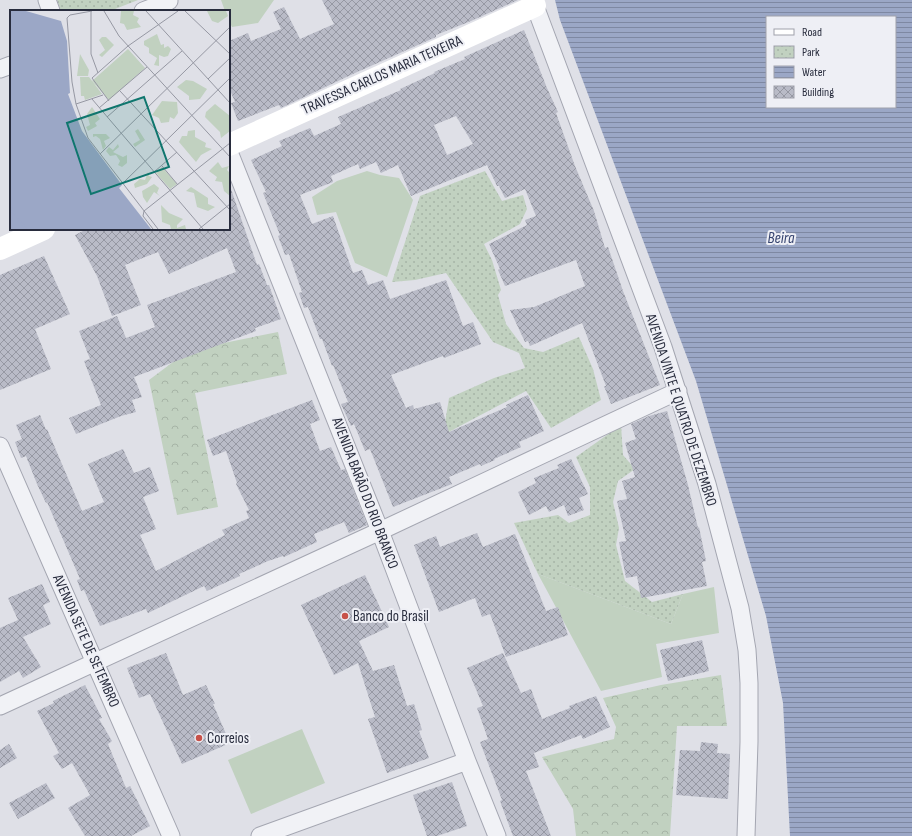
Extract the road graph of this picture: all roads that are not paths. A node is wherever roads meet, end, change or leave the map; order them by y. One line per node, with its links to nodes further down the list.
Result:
1 (47, 0): 4 (street)
2 (534, 3): 8 (street, TRAVESSA CARLOS MARIA TEIXEIRA); 12 (street, AVENIDA VINTE E QUATRO DE DEZEMBRO)
3 (170, 4): 5 (street)
4 (51, 10)
5 (147, 10)
6 (10, 65): 7 (street)
7 (0, 69)
8 (230, 145)
9 (230, 155): 14 (street, AVENIDA BARÃO DO RIO BRANCO)
10 (42, 230): 11 (street)
11 (0, 249)
12 (678, 391): 14 (street); 21 (street, AVENIDA VINTE E QUATRO DE DEZEMBRO)
13 (0, 446): 15 (street, AVENIDA SETE DE SETEMBRO)
14 (380, 531): 15 (street); 17 (street, AVENIDA BARÃO DO RIO BRANCO)
15 (96, 662): 16 (street); 18 (street, AVENIDA SETE DE SETEMBRO)
16 (0, 706)
17 (467, 761): 19 (street); 20 (street, AVENIDA BARÃO DO RIO BRANCO)
18 (171, 836)
19 (260, 836)
20 (497, 836)
21 (746, 836)

